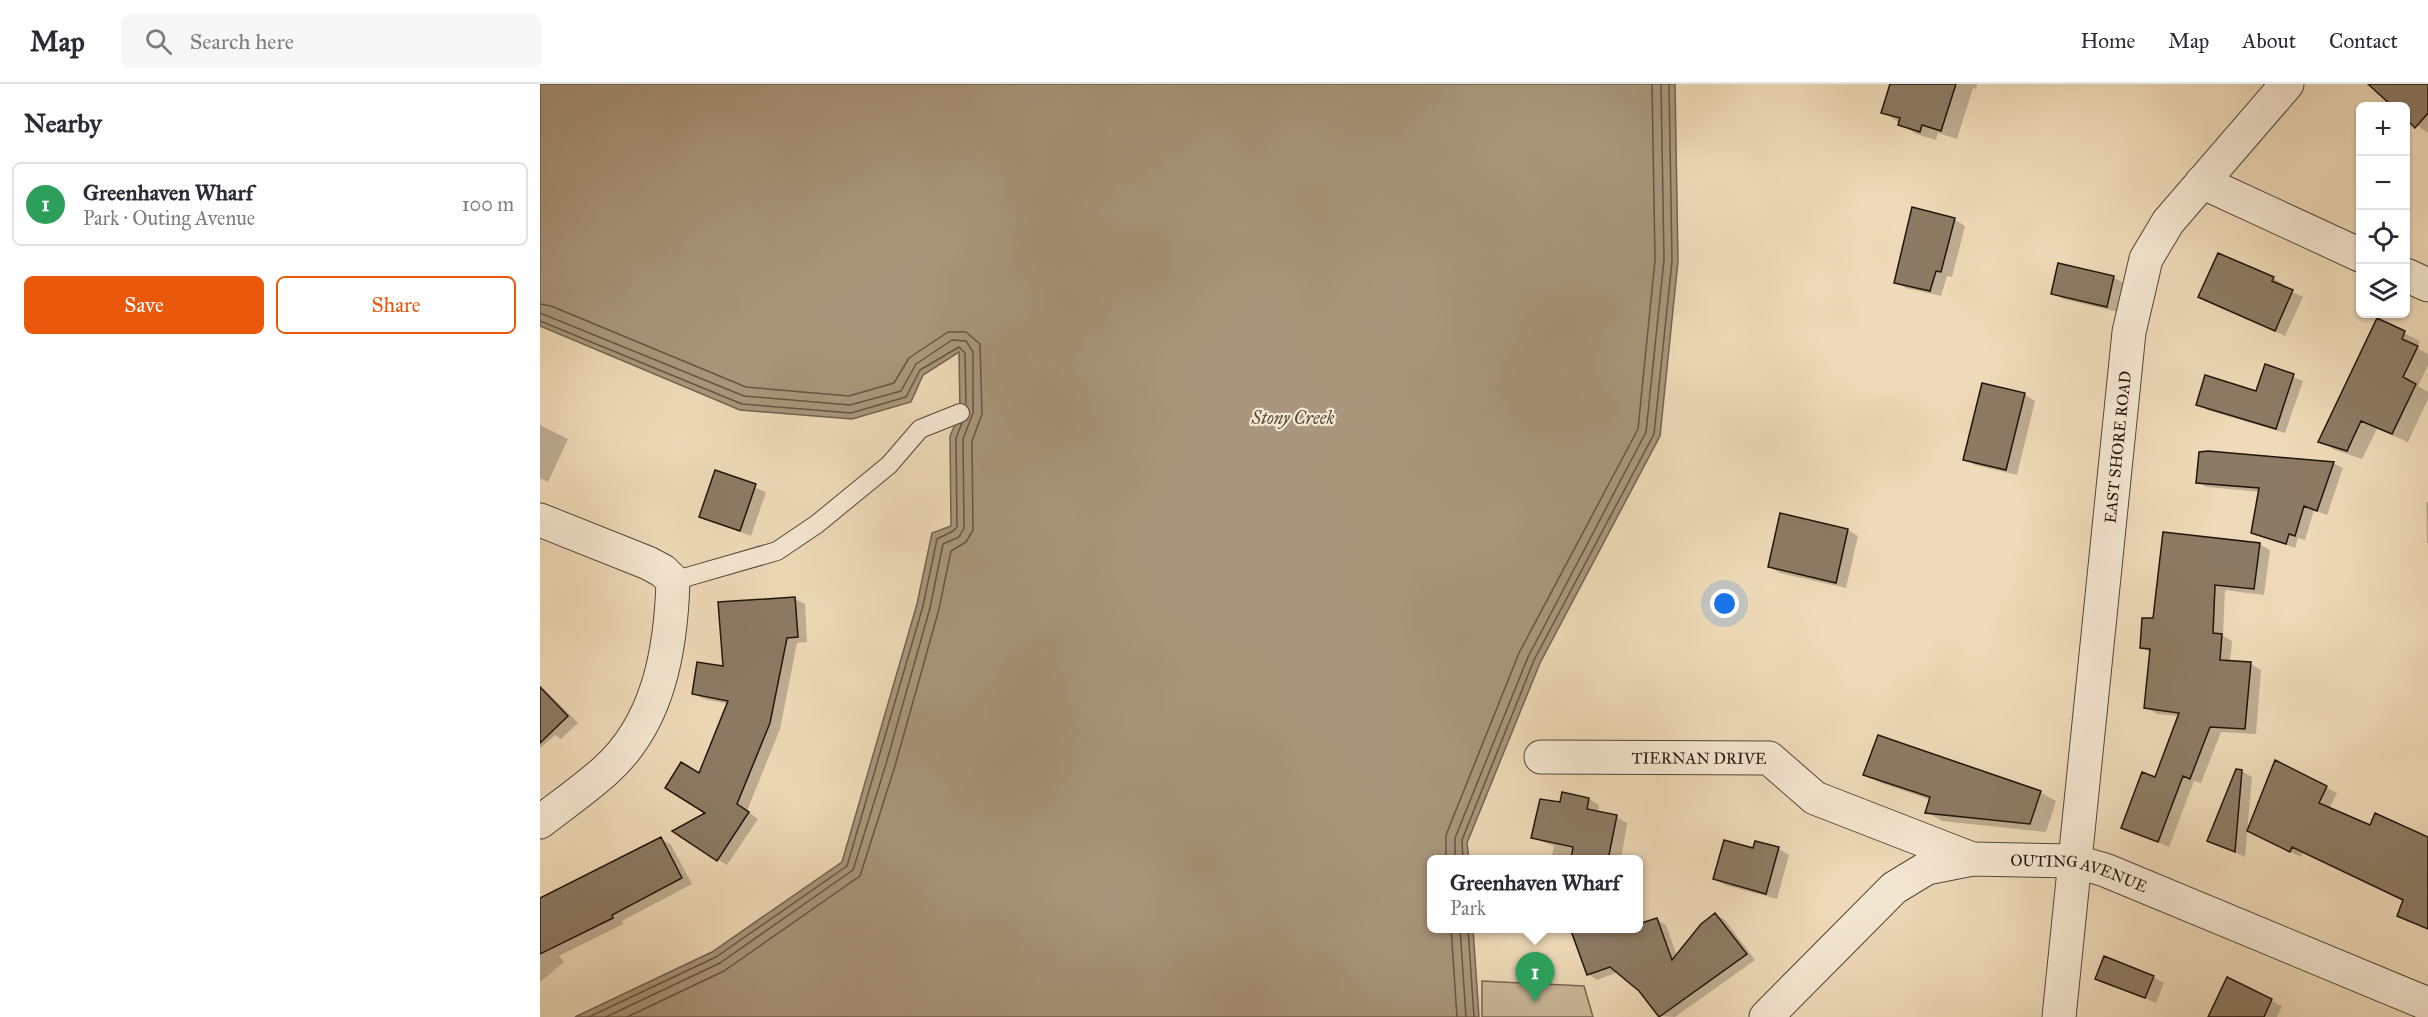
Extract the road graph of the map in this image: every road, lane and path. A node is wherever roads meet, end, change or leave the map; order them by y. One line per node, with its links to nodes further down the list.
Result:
1 (2287, 84): 2 (street, EAST SHORE ROAD)
2 (2202, 182): 3 (street); 12 (street, EAST SHORE ROAD)
3 (2356, 253)
4 (2410, 277): 5 (street)
5 (2428, 285)
6 (960, 413): 8 (lane)
7 (540, 520): 8 (street)
8 (673, 581): 10 (street)
9 (1541, 757): 11 (street, TIERNAN DRIVE)
10 (540, 822)
11 (1972, 860): 12 (street, OUTING AVENUE); 14 (street, OUTING AVENUE)
12 (2074, 861): 13 (street, OUTING AVENUE); 15 (street, EAST SHORE ROAD)
13 (2428, 1004)
14 (1766, 1017)
15 (2059, 1017)

